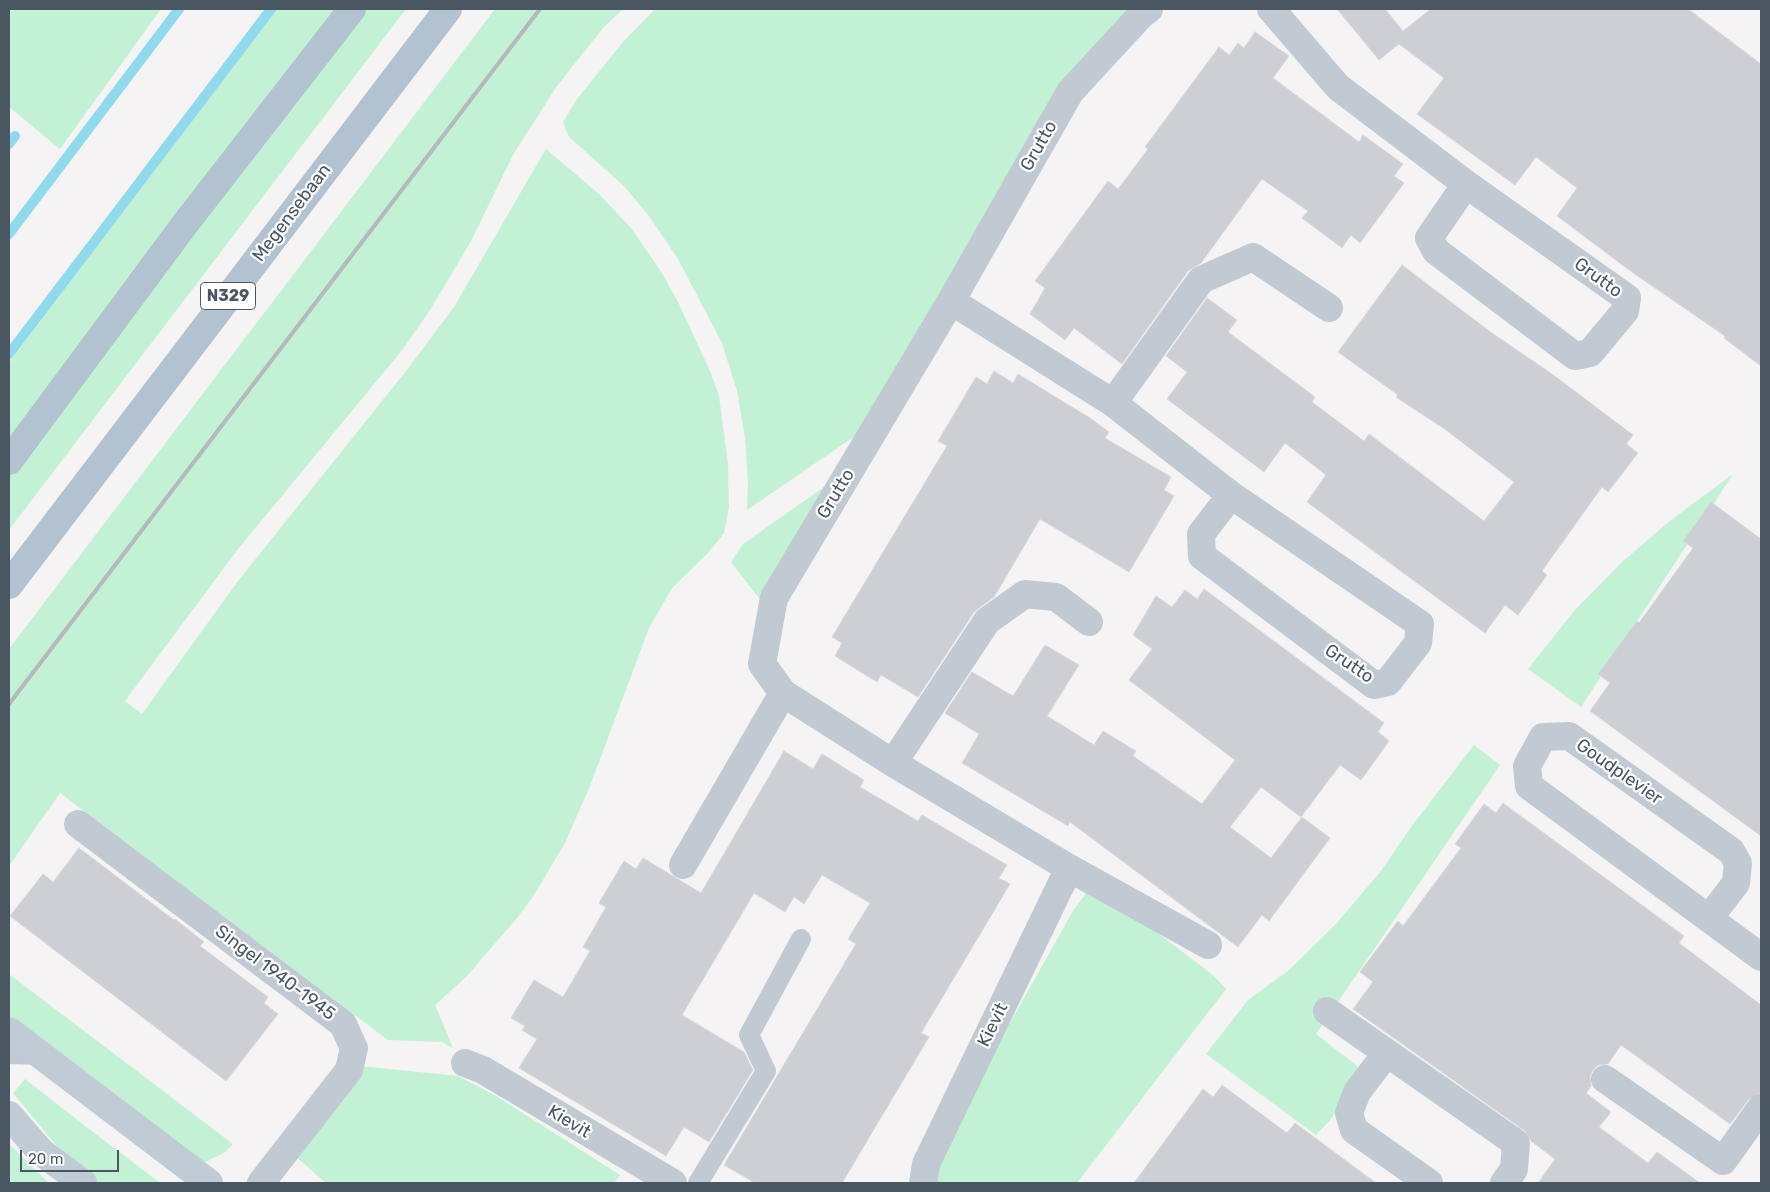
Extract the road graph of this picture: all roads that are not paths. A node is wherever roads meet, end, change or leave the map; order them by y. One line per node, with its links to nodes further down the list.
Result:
1 (352, 9): 9 (main road)
2 (448, 9): 11 (main road, Megensebaan / N329)
3 (1149, 9): 6 (street, Grutto)
4 (1271, 9): 5 (street, Grutto)
5 (1466, 184): 5 (street, Grutto)
6 (951, 301): 8 (street, Grutto); 13 (street, Grutto)
7 (1329, 308): 8 (street)
8 (1113, 403): 10 (street, Grutto)
9 (9, 461)
10 (1231, 495): 10 (street, Grutto)
11 (9, 585)
12 (1089, 622): 14 (street)
13 (783, 694): 14 (street, Grutto); 16 (street)
14 (893, 763): 17 (street)
15 (78, 824): 33 (street, Singel 1940-1945)
16 (683, 865)
17 (1069, 868): 20 (street); 36 (street, Kievit)
18 (1710, 918): 18 (street, Goudplevier); 21 (street, Goudplevier)
19 (801, 939): 35 (lane)
20 (1208, 945)
21 (1761, 957)
22 (1328, 1011): 25 (street)
23 (9, 1031): 26 (main road)
24 (9, 1054): 26 (lane)
25 (1386, 1054): 37 (street); 38 (street)
26 (40, 1055): 32 (main road)
27 (465, 1063): 34 (street, Kievit)
28 (1605, 1079): 29 (street)
29 (1761, 1108)
30 (9, 1115): 31 (main road)
31 (83, 1183)
32 (209, 1183)
33 (261, 1183)
34 (673, 1183)
35 (698, 1183)
36 (923, 1183)
37 (1429, 1183)
38 (1504, 1183)

